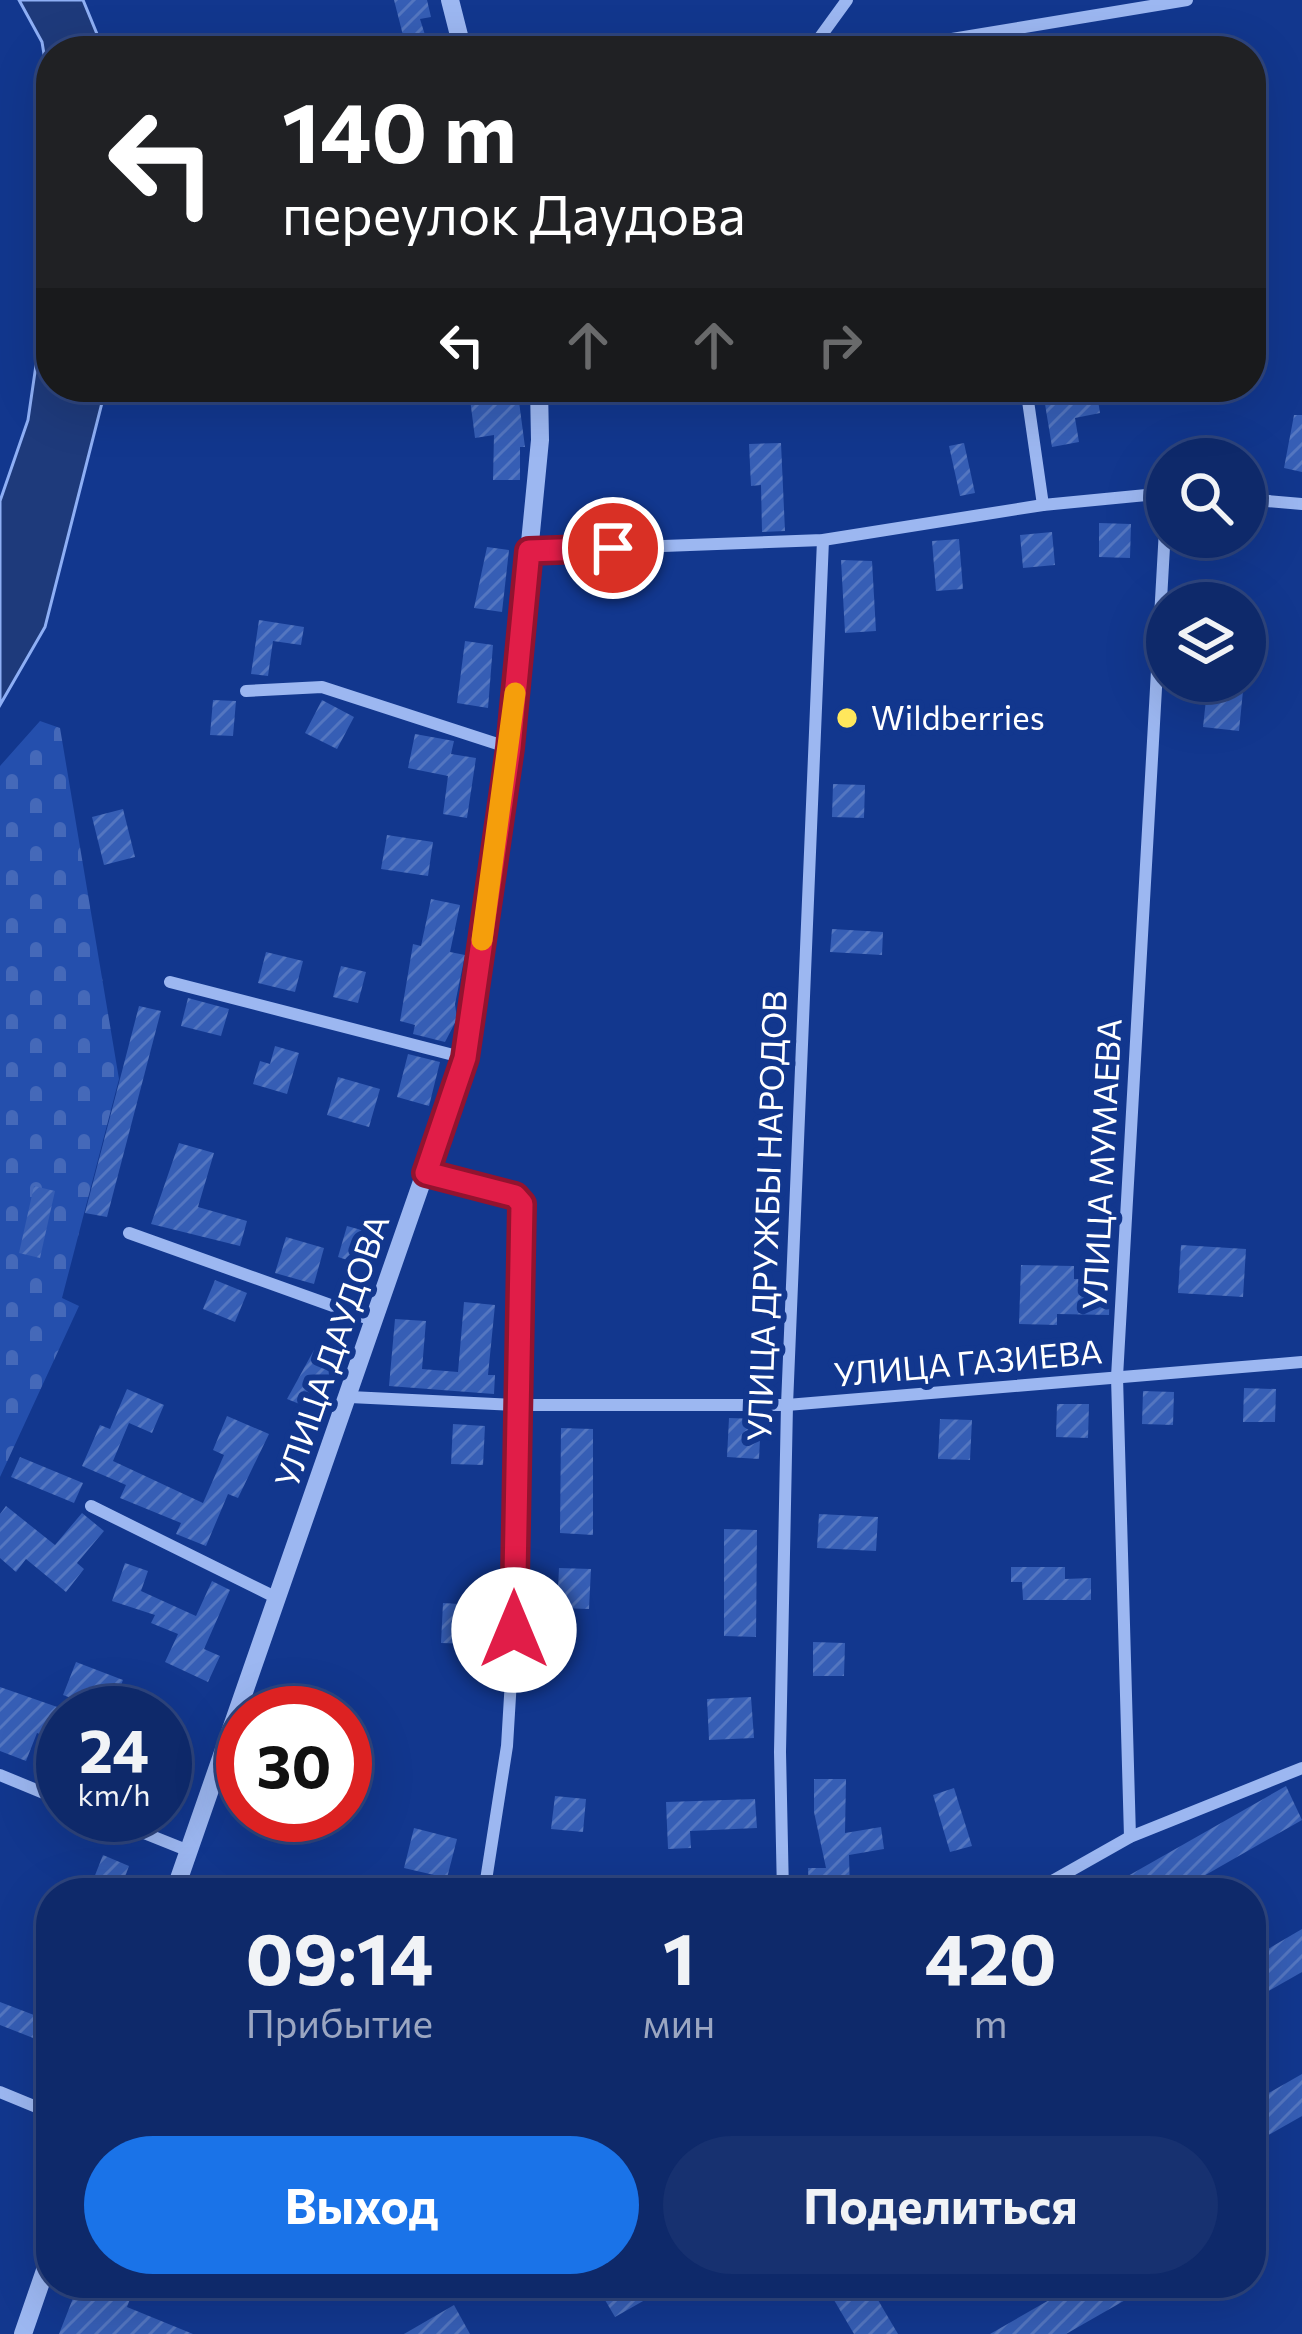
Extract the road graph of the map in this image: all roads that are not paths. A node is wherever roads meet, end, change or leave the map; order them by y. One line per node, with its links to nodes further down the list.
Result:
1 (450, 0): 4 (street)
2 (847, 0): 5 (street)
3 (1187, 0): 6 (street)
4 (460, 36)
5 (821, 36)
6 (1000, 36)
7 (539, 402): 14 (street, УЛИЦА ДАУДОВА)
8 (1028, 402): 12 (street)
9 (1146, 496): 12 (street)
10 (1266, 500): 11 (street)
11 (1302, 503)
12 (1043, 505): 13 (street)
13 (823, 540): 14 (street); 27 (street, УЛИЦА ДРУЖБЫ НАРОДОВ)
14 (529, 551): 17 (street, УЛИЦА ДАУДОВА)
15 (1163, 558): 24 (street, УЛИЦА МУМАЕВА)
16 (246, 691): 17 (street)
17 (510, 748): 19 (street, УЛИЦА ДАУДОВА)
18 (170, 982): 19 (street)
19 (465, 1058): 20 (street, УЛИЦА ДАУДОВА)
20 (426, 1173): 22 (street, УЛИЦА ДАУДОВА); 26 (street)
21 (129, 1233): 22 (street)
22 (375, 1322): 25 (street, УЛИЦА ДАУДОВА)
23 (1302, 1362): 24 (street, УЛИЦА ГАЗИЕВА)
24 (1117, 1377): 27 (street, УЛИЦА ГАЗИЕВА); 33 (street, УЛИЦА МУМАЕВА)
25 (350, 1397): 26 (street, УЛИЦА ГАЗИЕВА); 29 (street, УЛИЦА ДАУДОВА)
26 (514, 1405): 27 (street, УЛИЦА ГАЗИЕВА); 37 (street)
27 (787, 1405): 38 (street, УЛИЦА ДРУЖБЫ НАРОДОВ)
28 (91, 1506): 29 (street)
29 (277, 1598): 35 (street, УЛИЦА ДАУДОВА)
30 (1302, 1768): 33 (street)
31 (0, 1775): 32 (street)
32 (36, 1790)
33 (1130, 1838): 39 (street)
34 (166, 1842): 35 (street)
35 (189, 1851): 36 (street, УЛИЦА ДАУДОВА)
36 (179, 1878)
37 (486, 1878)
38 (783, 1878)
39 (1058, 1878)
40 (0, 2092): 41 (street)
41 (36, 2107)
42 (36, 2296): 43 (street)
43 (23, 2334)

